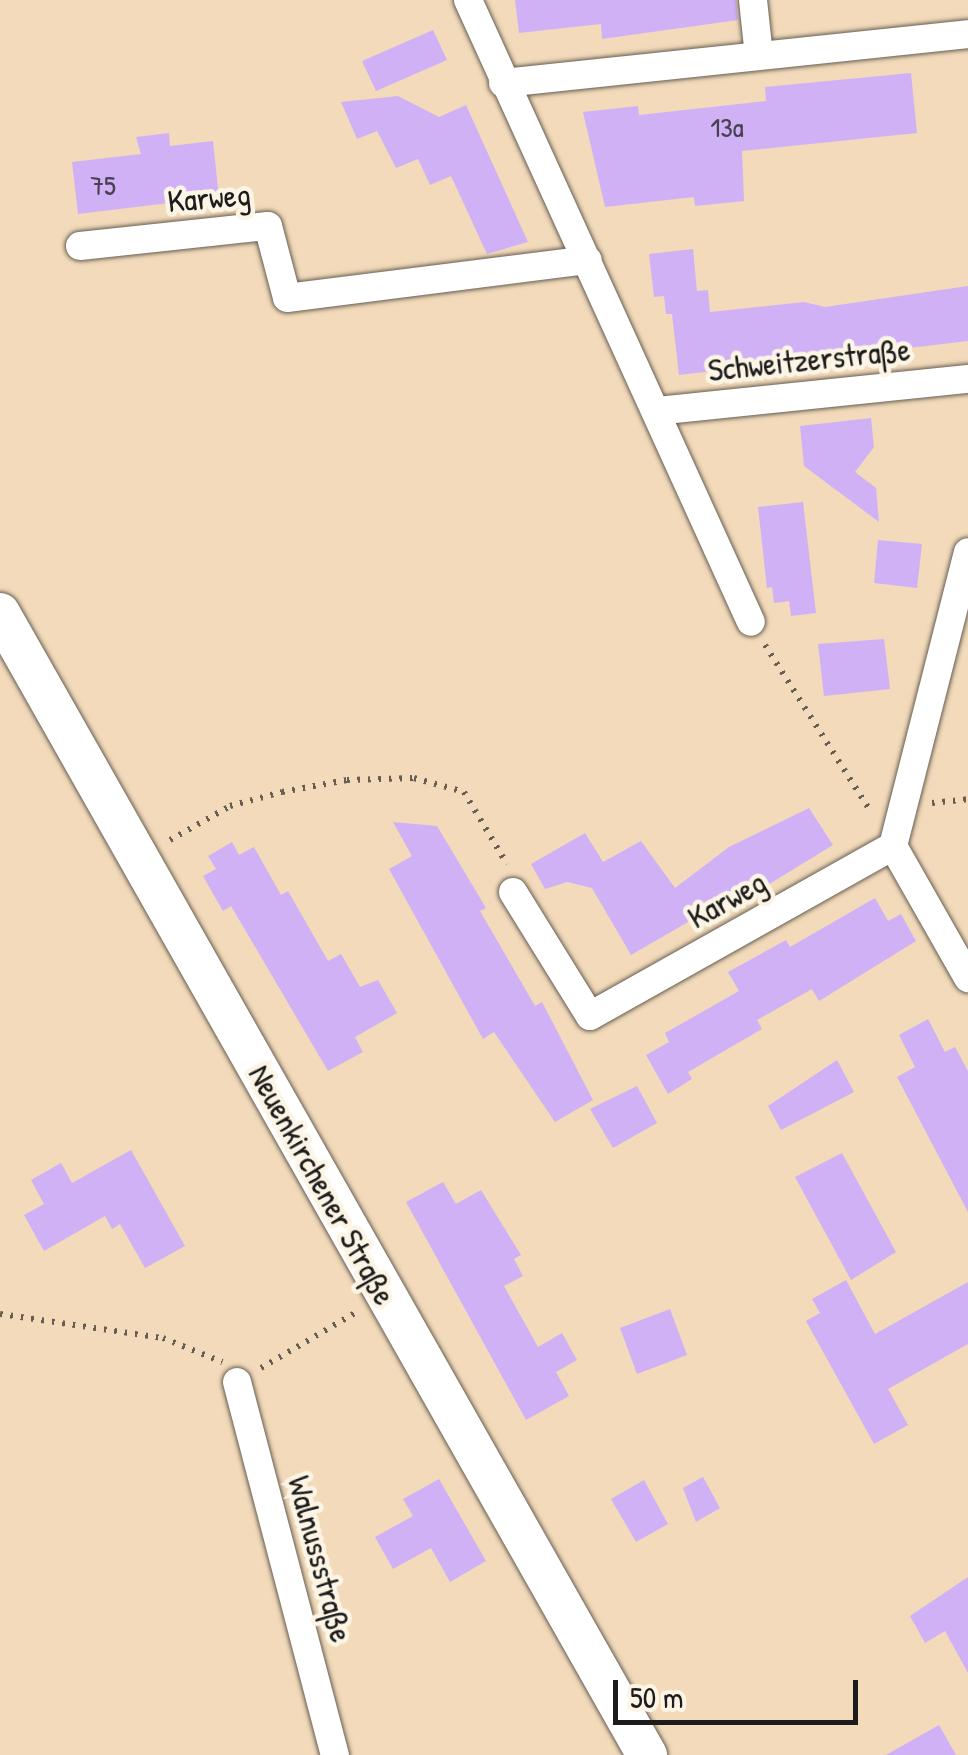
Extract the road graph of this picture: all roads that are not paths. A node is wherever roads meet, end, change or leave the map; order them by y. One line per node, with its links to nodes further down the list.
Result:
1 (468, 0): 5 (street)
2 (753, 0): 4 (street)
3 (968, 34): 4 (street)
4 (759, 56): 5 (street)
5 (503, 83): 7 (street)
6 (80, 246): 7 (street, Karweg)
7 (588, 260): 9 (street)
8 (968, 379): 9 (street, Schweitzerstraße)
9 (657, 411): 12 (street)
10 (968, 552): 13 (street)
11 (0, 613): 18 (street, Neuenkirchener Straße)
12 (751, 622)
13 (892, 846): 14 (street, Karweg); 15 (street)
14 (513, 892)
15 (968, 978)
16 (237, 1382): 17 (street, Walnussstraße)
17 (335, 1755)
18 (647, 1755)

